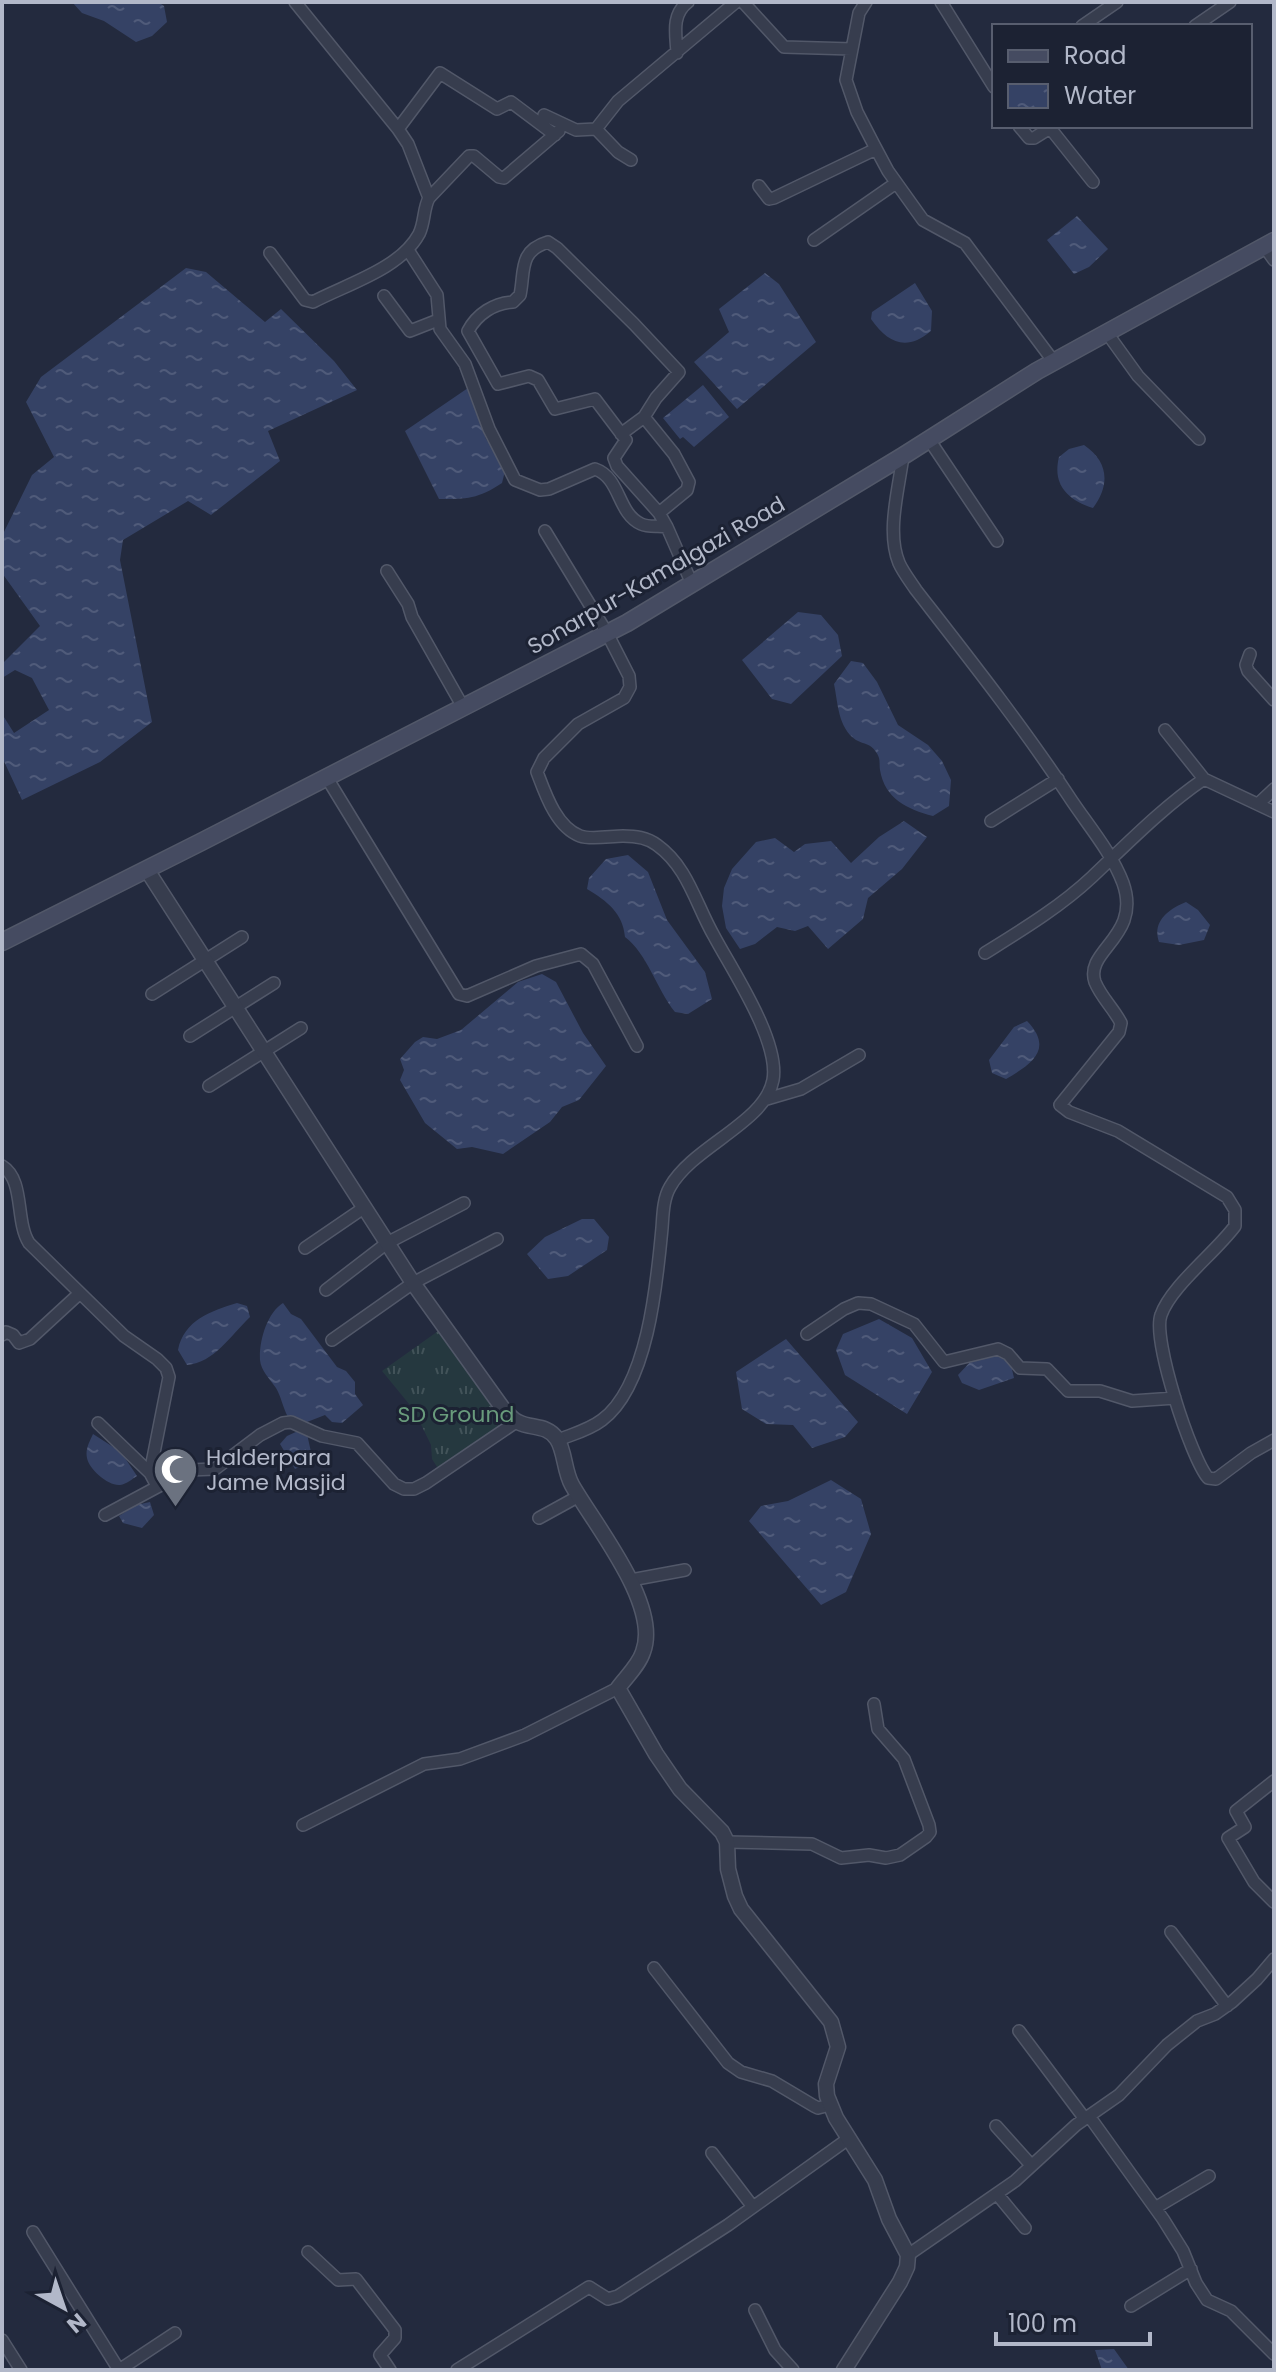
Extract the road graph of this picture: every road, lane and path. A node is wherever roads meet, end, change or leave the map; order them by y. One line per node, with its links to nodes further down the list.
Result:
1 (295, 2): 19 (street)
2 (688, 2): 12 (street)
3 (736, 2): 12 (street)
4 (743, 2): 11 (street)
5 (941, 2): 13 (street)
6 (1230, 2): 10 (street)
7 (862, 3): 11 (street)
8 (1114, 3): 9 (street)
9 (1085, 24)
10 (1198, 24)
11 (852, 49): 22 (street)
12 (677, 53): 20 (street)
13 (992, 83)
14 (544, 115): 15 (street)
15 (566, 126): 20 (street); 21 (street)
16 (1021, 128): 17 (street)
17 (1049, 128)
18 (1052, 128): 24 (street)
19 (398, 129): 21 (street); 27 (street)
20 (596, 129): 23 (street)
21 (555, 135): 27 (street)
22 (876, 149): 25 (street); 26 (street)
23 (631, 160)
24 (1093, 182)
25 (896, 183): 28 (street); 35 (street)
26 (759, 186)
27 (429, 198): 30 (street)
28 (814, 240)
29 (1271, 249): 34 (main road, Sonarpur-Kamalgazi Road)
30 (408, 250): 31 (street); 33 (street)
31 (270, 253)
32 (384, 296): 33 (street)
33 (438, 320): 42 (street)
34 (1107, 333): 35 (main road, Sonarpur-Kamalgazi Road); 39 (street)
35 (1054, 362): 38 (main road, Sonarpur-Kamalgazi Road)
36 (644, 417): 37 (street); 37 (street); 41 (street)
37 (621, 434): 41 (street)
38 (928, 438): 40 (main road, Sonarpur-Kamalgazi Road); 44 (street)
39 (1199, 439)
40 (903, 456): 46 (main road, Sonarpur-Kamalgazi Road); 53 (street)
41 (659, 513): 42 (street)
42 (667, 527): 46 (street)
43 (545, 531): 47 (street)
44 (997, 541)
45 (387, 571): 50 (street)
46 (692, 584): 47 (main road, Sonarpur-Kamalgazi Road)
47 (607, 633): 50 (main road, Sonarpur-Kamalgazi Road); 74 (street)
48 (1250, 654): 49 (street)
49 (1274, 700)
50 (463, 707): 52 (main road, Sonarpur-Kamalgazi Road)
51 (1165, 730): 54 (street)
52 (327, 778): 60 (main road, Sonarpur-Kamalgazi Road); 70 (street)
53 (1058, 779): 58 (street); 59 (street)
54 (1204, 779): 56 (street); 59 (street)
55 (1274, 789): 56 (street)
56 (1258, 804): 57 (street)
57 (1274, 812)
58 (991, 821)
59 (1110, 858): 63 (street); 87 (street)
60 (147, 870): 62 (main road, Sonarpur-Kamalgazi Road); 64 (street)
61 (242, 937): 64 (street)
62 (2, 942)
63 (985, 953)
64 (206, 960): 66 (street); 67 (street)
65 (274, 983): 67 (street)
66 (152, 994)
67 (236, 1008): 69 (street); 71 (street)
68 (301, 1028): 71 (street)
69 (190, 1036)
70 (637, 1046)
71 (263, 1052): 73 (street); 77 (street)
72 (859, 1055): 74 (street)
73 (209, 1086)
74 (767, 1099): 90 (street)
75 (2, 1166): 83 (street)
76 (464, 1203): 79 (street)
77 (365, 1207): 79 (street); 80 (street)
78 (497, 1239): 81 (street)
79 (387, 1243): 81 (street); 82 (street)
80 (305, 1248)
81 (413, 1283): 86 (street); 88 (street)
82 (326, 1290)
83 (80, 1293): 85 (street); 92 (street)
84 (807, 1334): 87 (street)
85 (2, 1335)
86 (332, 1340)
87 (1175, 1398): 91 (street)
88 (516, 1422): 90 (street); 93 (street)
89 (98, 1423): 92 (street)
90 (558, 1440): 94 (street)
91 (1274, 1440)
92 (150, 1473): 93 (street)
93 (157, 1486): 95 (street)
94 (579, 1496): 96 (street); 98 (street)
95 (105, 1515)
96 (539, 1518)
97 (685, 1570): 98 (street)
98 (631, 1580): 99 (street)
99 (618, 1688): 102 (street); 103 (street)
100 (874, 1704): 103 (street)
101 (1274, 1781): 104 (street)
102 (303, 1825)
103 (727, 1842): 110 (street)
104 (1274, 1902)
105 (1171, 1932): 108 (street)
106 (1274, 1959): 108 (street)
107 (654, 1968): 110 (street)
108 (1227, 2006): 111 (street)
109 (1019, 2031): 111 (street)
110 (830, 2105): 113 (street)
111 (1087, 2118): 115 (street); 119 (street)
112 (996, 2126): 115 (street)
113 (848, 2139): 118 (street); 123 (street)
114 (712, 2153): 118 (street)
115 (1031, 2165): 117 (street)
116 (1209, 2176): 119 (street)
117 (997, 2194): 120 (street); 123 (street)
118 (753, 2207): 133 (street)
119 (1155, 2208): 124 (street)
120 (1025, 2228)
121 (33, 2232): 131 (street)
122 (308, 2252): 132 (street)
123 (908, 2255): 135 (street)
124 (1191, 2269): 125 (street); 129 (street)
125 (1131, 2306)
126 (755, 2310): 134 (street)
127 (175, 2333): 131 (street)
128 (2, 2340): 130 (street)
129 (1274, 2354)
130 (21, 2370)
131 (119, 2370)
132 (390, 2370)
133 (457, 2370)
134 (793, 2370)
135 (844, 2370)

